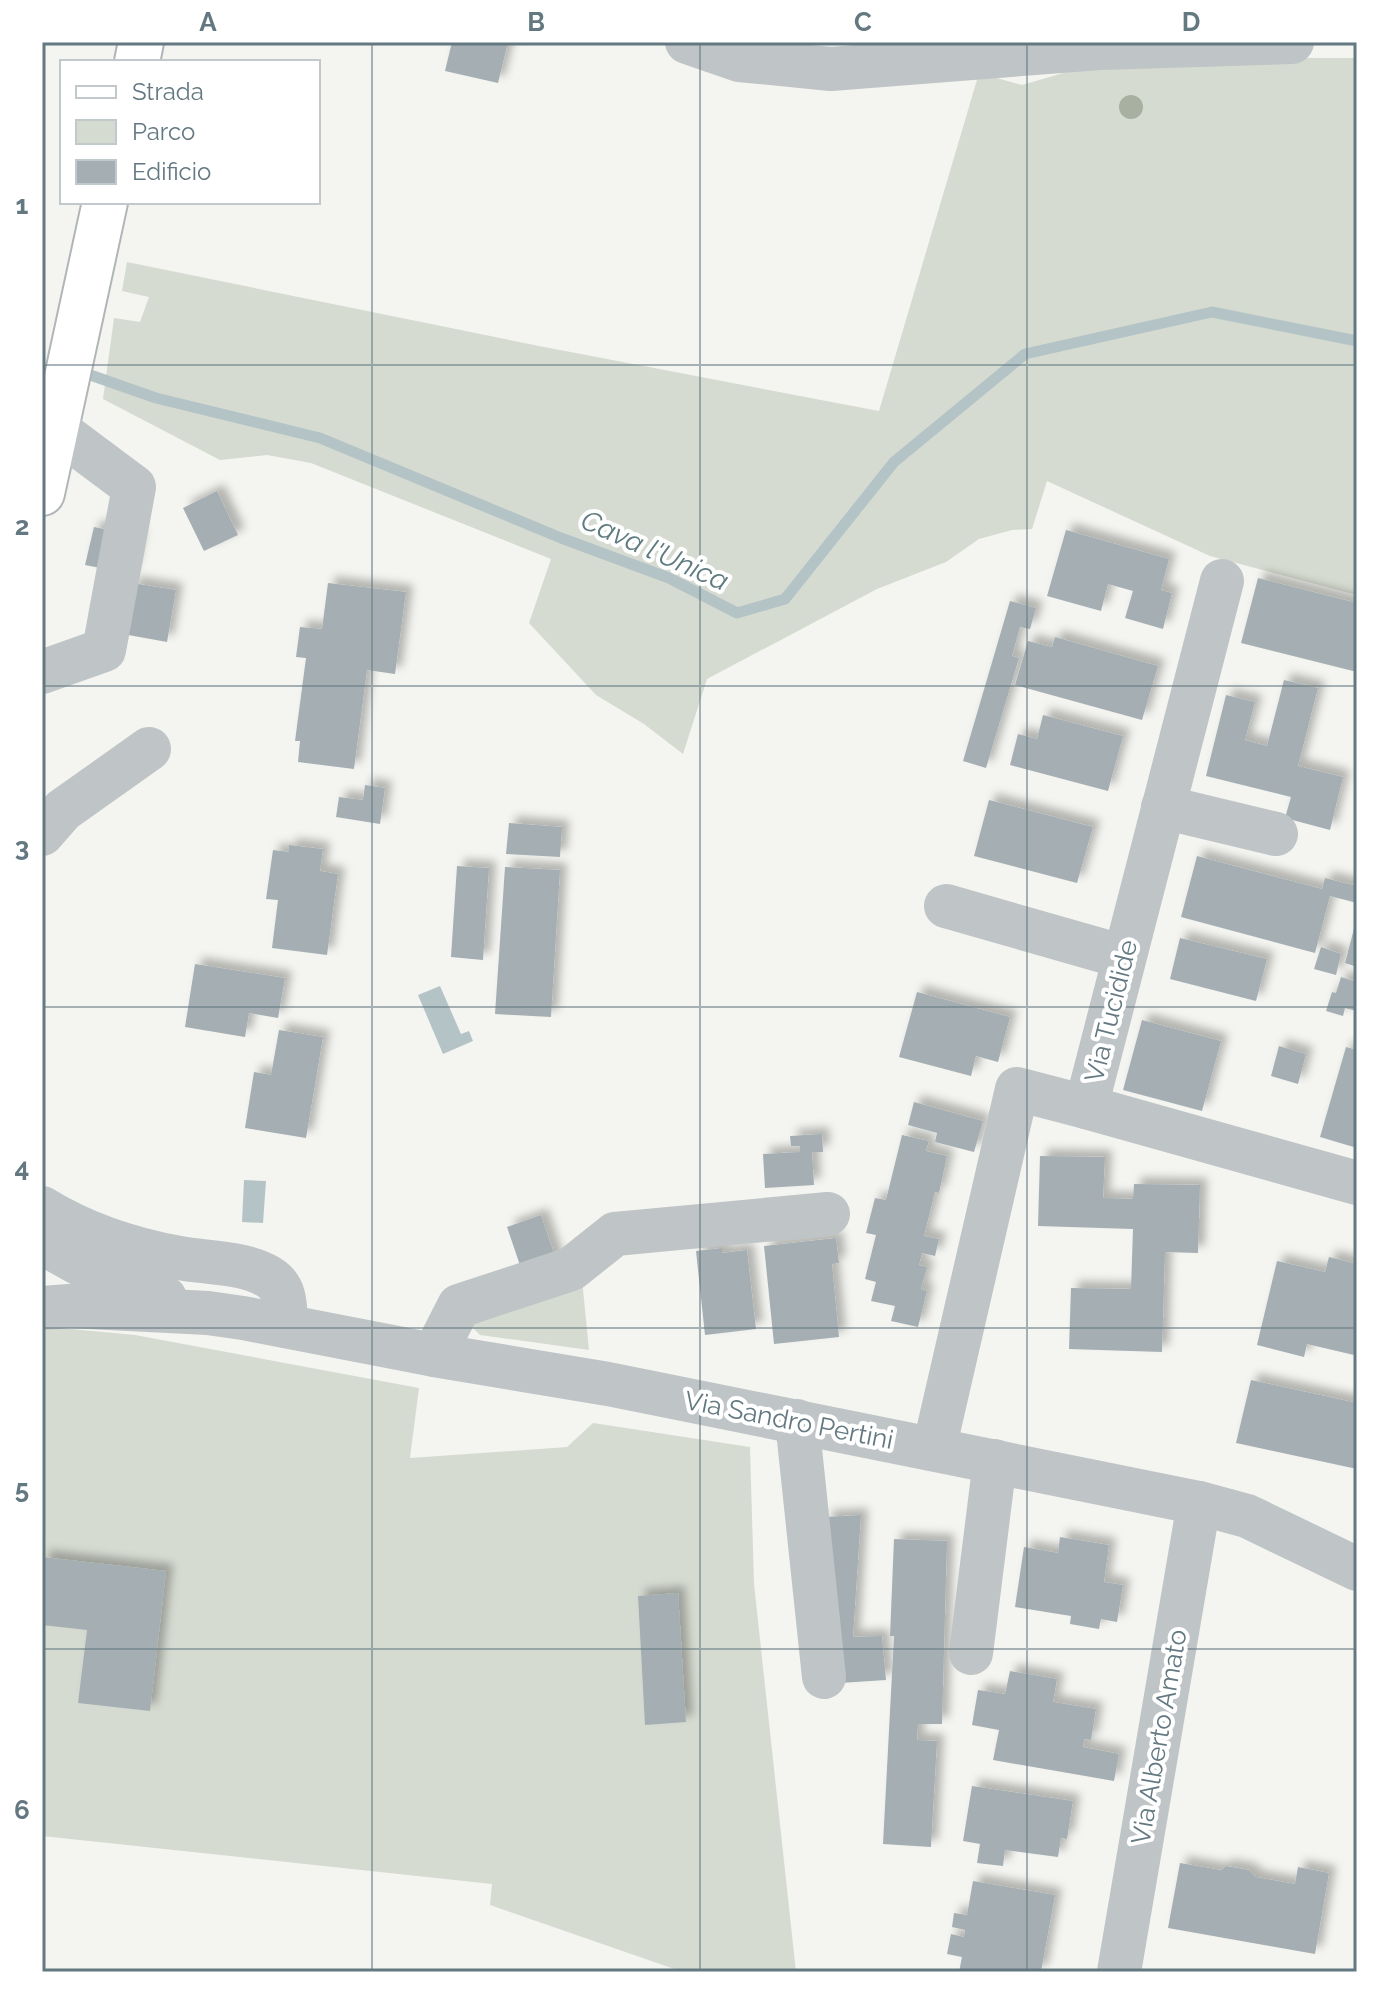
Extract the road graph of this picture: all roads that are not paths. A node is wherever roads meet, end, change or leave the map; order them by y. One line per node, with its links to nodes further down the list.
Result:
1 (687, 42): 2 (street)
2 (1292, 42)
3 (105, 204): 4 (main road)
4 (58, 412): 5 (main road); 7 (street)
5 (42, 493)
6 (1222, 581): 9 (street, Via Tucidide)
7 (42, 672)
8 (149, 749): 10 (street)
9 (1163, 807): 11 (street); 13 (street, Via Tucidide)
10 (42, 834)
11 (1276, 834)
12 (946, 906): 13 (street)
13 (1124, 957): 14 (street, Via Tucidide)
14 (1086, 1107): 15 (street); 24 (street, Via Tucidide)
15 (1357, 1183)
16 (42, 1208): 21 (street)
17 (828, 1214): 22 (street)
18 (42, 1243): 20 (street)
19 (42, 1308): 20 (street)
20 (208, 1313): 21 (street, Via Sandro Pertini)
21 (286, 1326): 22 (street, Via Sandro Pertini)
22 (434, 1355): 23 (street, Via Sandro Pertini)
23 (797, 1421): 24 (street, Via Sandro Pertini); 29 (street)
24 (934, 1449): 25 (street, Via Sandro Pertini)
25 (995, 1461): 26 (street, Via Sandro Pertini); 28 (street)
26 (1199, 1503): 27 (street, Via Sandro Pertini); 30 (street, Via Alberto Amato)
27 (1357, 1569)
28 (971, 1653)
29 (824, 1677)
30 (1119, 1972)

